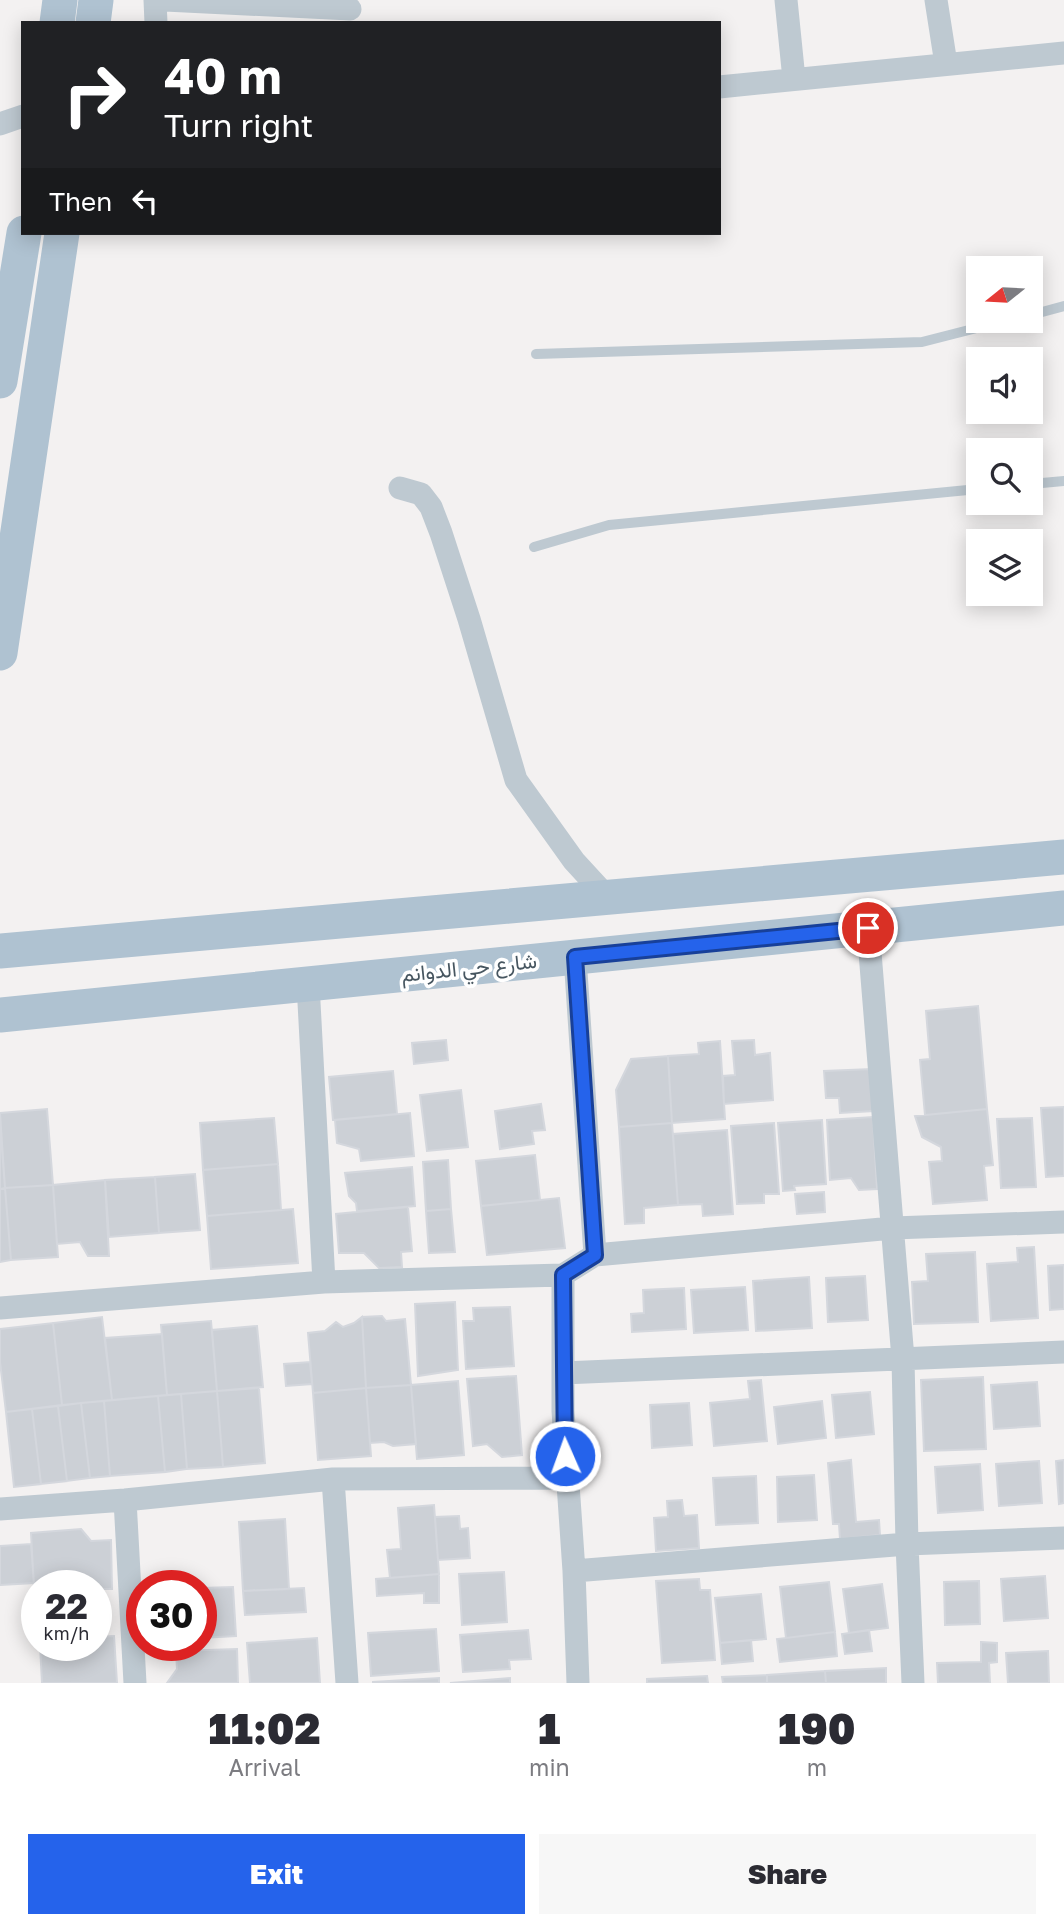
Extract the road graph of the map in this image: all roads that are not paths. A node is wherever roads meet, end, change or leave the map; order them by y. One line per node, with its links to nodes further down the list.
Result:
1 (60, 0): 8 (main road)
2 (96, 0): 9 (main road)
3 (155, 0): 10 (street)
4 (165, 0): 7 (street)
5 (786, 0): 13 (street)
6 (936, 0): 12 (street)
7 (351, 10)
8 (57, 21)
9 (93, 21)
10 (156, 21)
11 (1064, 53): 12 (street)
12 (946, 64): 13 (street)
13 (794, 79): 14 (street)
14 (721, 86)
15 (21, 118): 16 (street)
16 (0, 124)
17 (24, 235): 23 (main road)
18 (62, 235): 29 (main road)
19 (1064, 306): 20 (lane)
20 (1043, 311)
21 (966, 331): 22 (lane)
22 (536, 354)
23 (0, 382)
24 (1064, 481): 25 (lane)
25 (1043, 483)
26 (400, 488): 31 (street)
27 (966, 490): 28 (lane)
28 (534, 547)
29 (0, 653)
30 (1064, 857): 31 (main road)
31 (608, 898): 34 (main road)
32 (1064, 908): 33 (main road, شارع حي الدوانم)
33 (868, 928): 35 (main road, شارع حي الدوانم); 39 (street)
34 (0, 951)
35 (575, 957): 36 (main road, شارع حي الدوانم); 40 (street)
36 (308, 984): 37 (main road, شارع حي الدوانم); 42 (street)
37 (0, 1015)
38 (1064, 1222): 39 (street)
39 (893, 1228): 40 (street); 45 (street)
40 (595, 1255): 41 (street)
41 (563, 1275): 42 (street); 46 (street)
42 (324, 1282): 43 (street)
43 (0, 1308)
44 (1064, 1352): 45 (street)
45 (903, 1359): 46 (street); 52 (street)
46 (563, 1373): 47 (street)
47 (566, 1478): 48 (street); 53 (street)
48 (333, 1479): 49 (street); 55 (street)
49 (125, 1500): 50 (street); 54 (street)
50 (0, 1509)
51 (1064, 1538): 52 (street)
52 (907, 1544): 53 (street); 57 (street)
53 (574, 1571): 56 (street)
54 (135, 1683)
55 (347, 1683)
56 (578, 1683)
57 (913, 1683)

